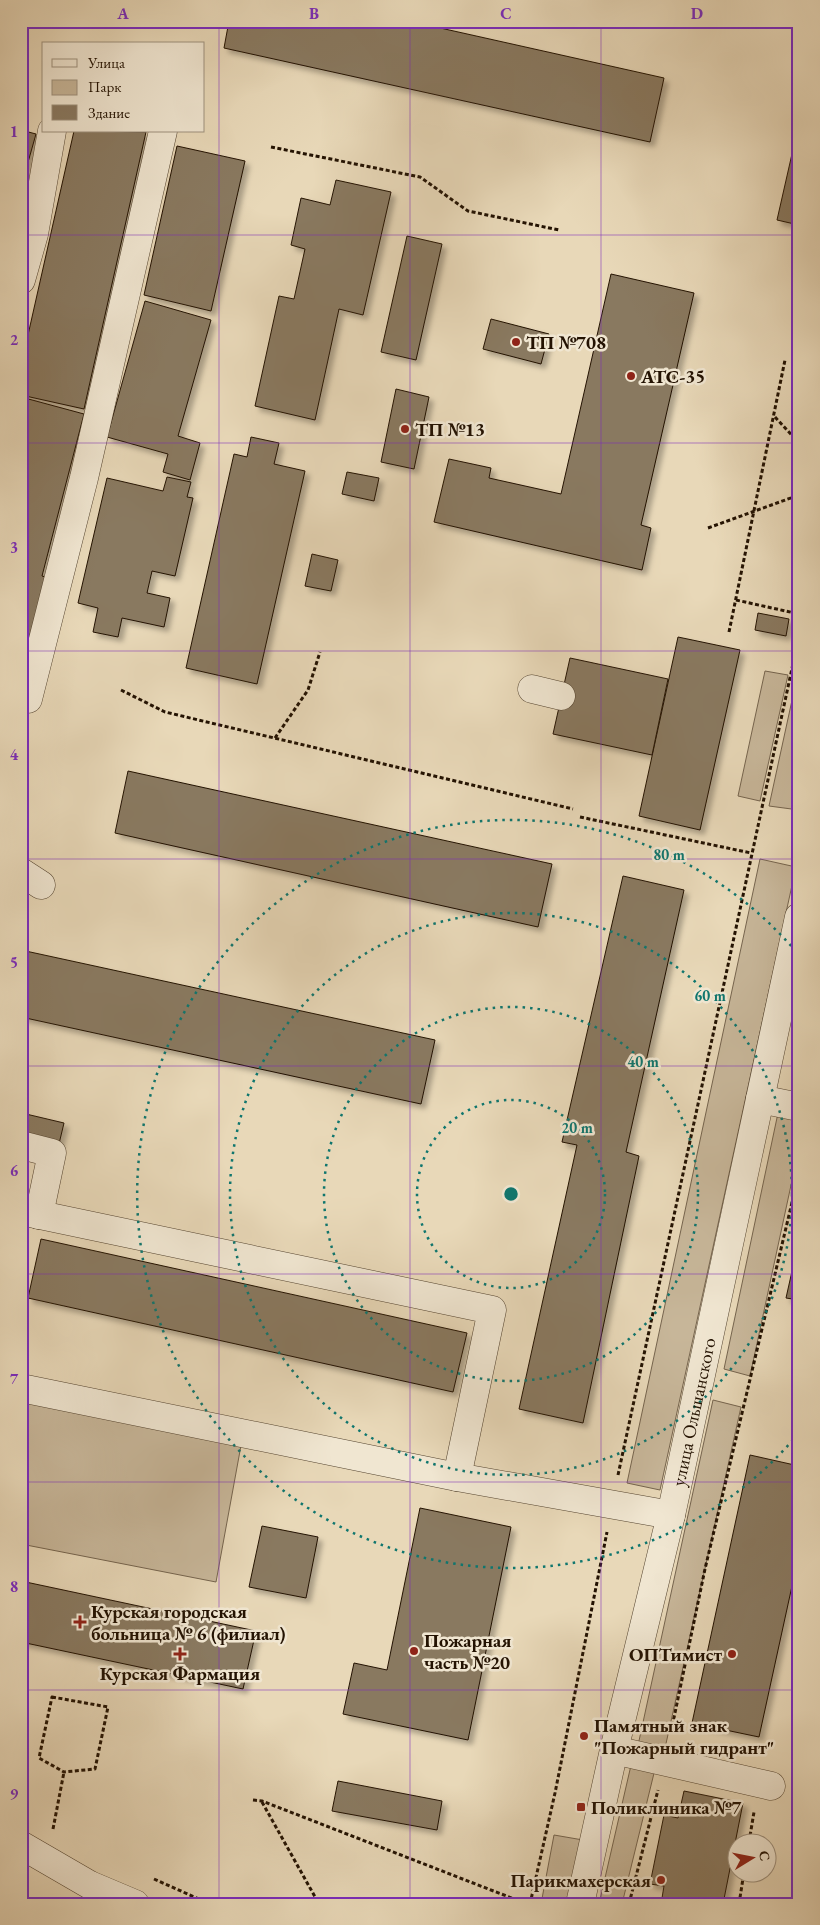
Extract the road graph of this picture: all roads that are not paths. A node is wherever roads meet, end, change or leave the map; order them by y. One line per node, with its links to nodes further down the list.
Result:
1 (52, 132): 3 (street)
2 (163, 132): 6 (street)
3 (21, 280)
4 (532, 688): 5 (street)
5 (561, 696)
6 (28, 699)
7 (799, 917): 8 (street, улица Ольшанского)
8 (760, 1099): 9 (street); 14 (street, улица Ольшанского)
9 (799, 1107)
10 (21, 1145): 11 (street)
11 (30, 1213): 13 (street)
12 (21, 1388): 13 (street)
13 (457, 1477): 14 (street)
14 (671, 1515): 15 (street, улица Ольшанского)
15 (614, 1750): 16 (street); 19 (street, улица Ольшанского)
16 (770, 1786)
17 (21, 1846): 18 (street)
18 (135, 1904)
19 (580, 1904)

